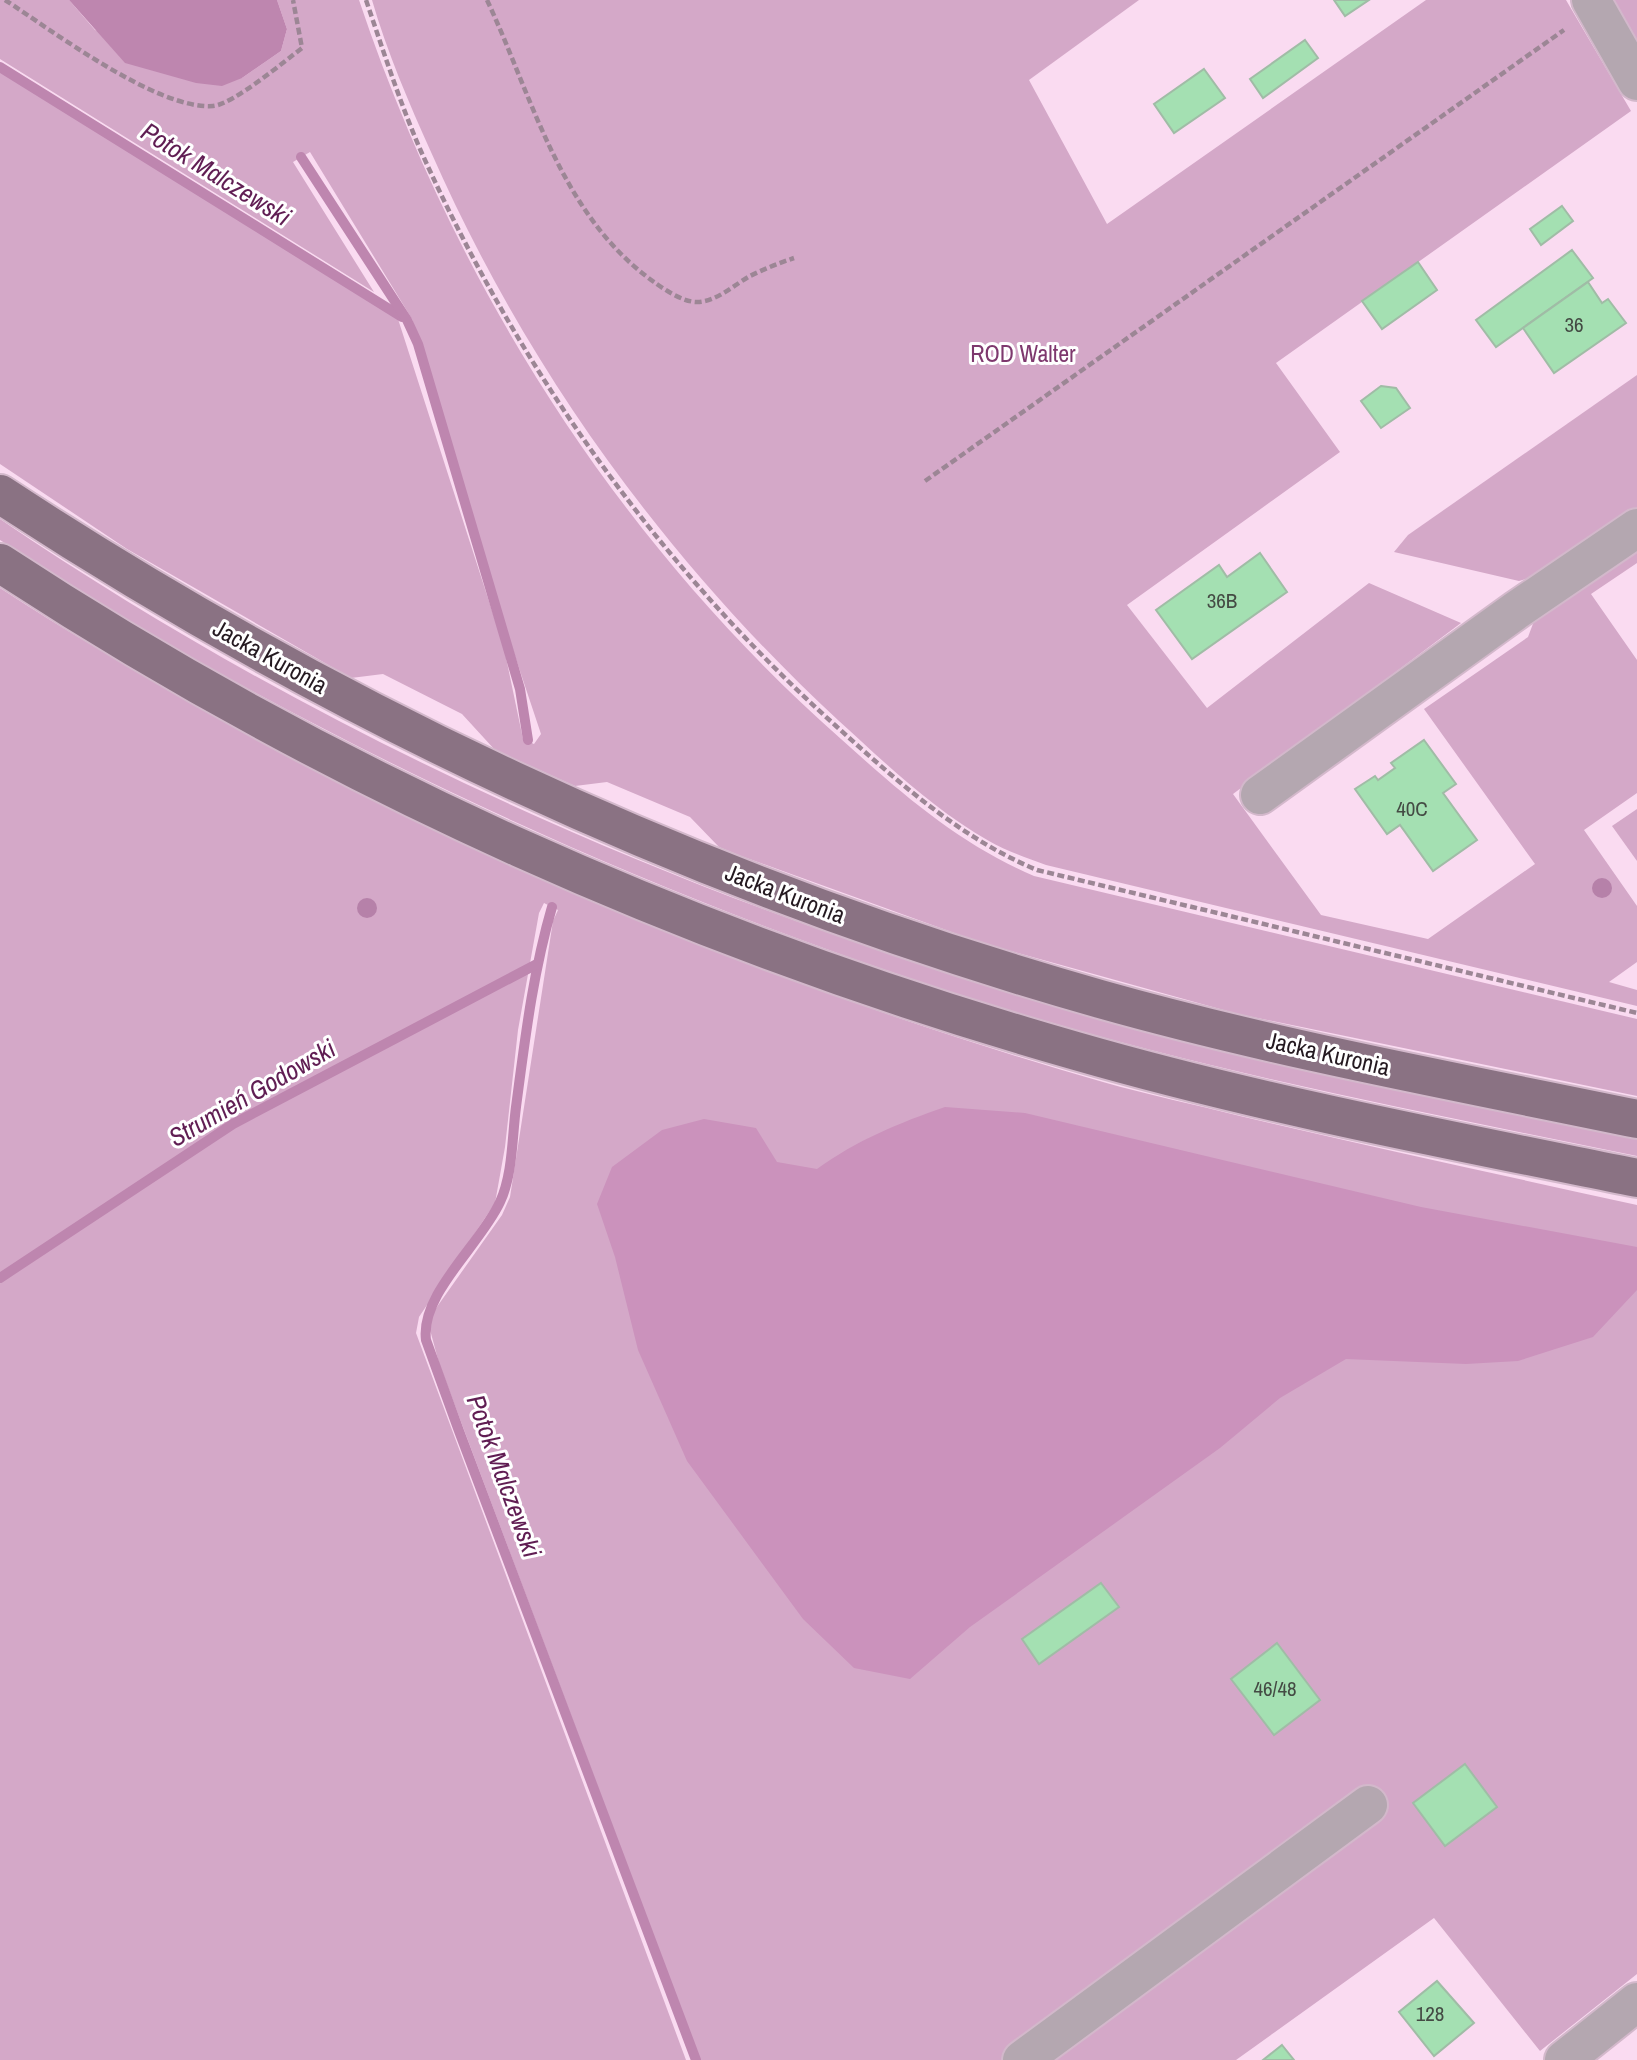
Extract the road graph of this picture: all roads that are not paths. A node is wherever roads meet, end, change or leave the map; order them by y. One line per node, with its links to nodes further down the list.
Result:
1 (1593, 3): 2 (street)
2 (1637, 81)
3 (0, 494): 7 (main road, Jacka Kuronia)
4 (1637, 528): 6 (street)
5 (0, 563): 8 (main road)
6 (1260, 795)
7 (1637, 1119)
8 (1637, 1178)
9 (1368, 1805): 11 (street)
10 (1637, 2002): 12 (street)
11 (1022, 2060)
12 (1564, 2060)

